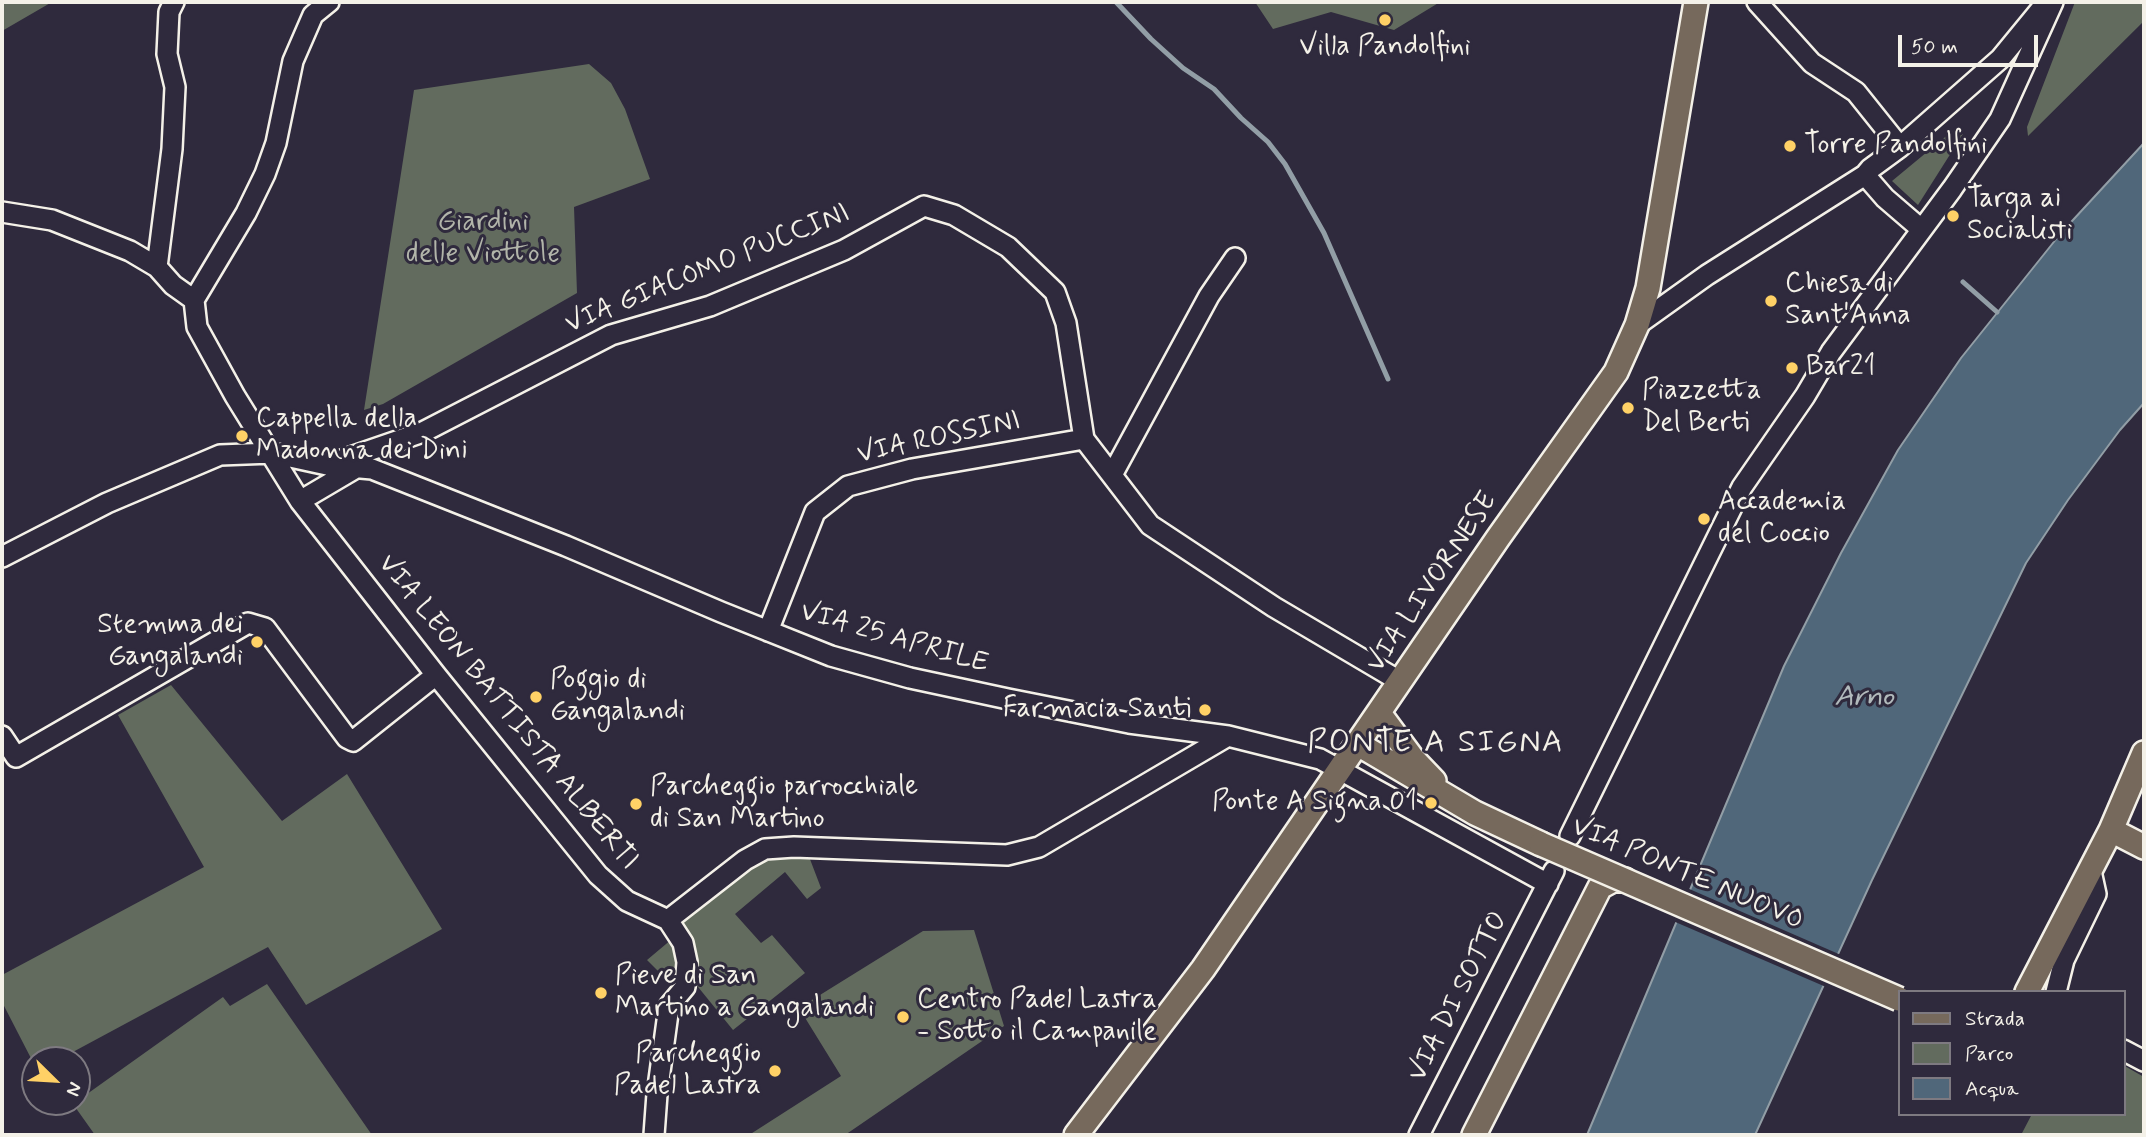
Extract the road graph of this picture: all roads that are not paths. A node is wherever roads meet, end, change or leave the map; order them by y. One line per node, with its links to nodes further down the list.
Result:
1 (174, 2): 12 (street)
2 (329, 2): 13 (street)
3 (1696, 2): 14 (main road, VIA LIVORNESE)
4 (1756, 2): 7 (street)
5 (2048, 2): 7 (street)
6 (2053, 2): 10 (street)
7 (1900, 147): 8 (street)
8 (1865, 175): 10 (street); 14 (street)
9 (2, 212): 12 (street)
10 (1921, 229): 35 (street)
11 (1235, 258): 21 (street)
12 (157, 267): 13 (street)
13 (194, 300): 17 (street, VIA LEON BATTISTA ALBERTI)
14 (1637, 325): 26 (main road, VIA LIVORNESE)
15 (1084, 439): 16 (street, VIA GIACOMO PUCCINI); 21 (street, VIA GIACOMO PUCCINI); 24 (street, VIA ROSSINI)
16 (397, 440): 19 (street, VIA GIACOMO PUCCINI); 20 (street)
17 (272, 453): 18 (street, VIA 25 APRILE); 22 (street, VIA LEON BATTISTA ALBERTI); 23 (street, VIA 25 APRILE)
18 (306, 461): 19 (street, VIA 25 APRILE); 22 (street)
19 (327, 465): 20 (street, VIA 25 APRILE)
20 (364, 469): 22 (street); 24 (street, VIA 25 APRILE)
21 (1112, 475): 26 (street, VIA GIACOMO PUCCINI)
22 (300, 501): 25 (street, VIA LEON BATTISTA ALBERTI)
23 (2, 557)
24 (768, 631): 29 (street, VIA 25 APRILE)
25 (436, 675): 28 (street); 40 (street, VIA LEON BATTISTA ALBERTI)
26 (1401, 682): 27 (main road, VIA LIVORNESE)
27 (1379, 713): 30 (main road, VIA LIVORNESE); 33 (main road, VIA PONTE NUOVO)
28 (2, 736)
29 (1228, 736): 32 (street, VIA 25 APRILE); 40 (street)
30 (1358, 744): 32 (main road, VIA LIVORNESE); 33 (main road, VIA PONTE NUOVO)
31 (2144, 753): 34 (main road)
32 (1340, 770): 38 (street, VIA 25 APRILE); 47 (main road, VIA LIVORNESE)
33 (1453, 800): 39 (main road, VIA PONTE NUOVO, bridge)
34 (2111, 830): 36 (main road); 37 (main road)
35 (1570, 836)
36 (2144, 847)
37 (2091, 871): 41 (main road); 42 (street)
38 (1551, 877): 48 (street, VIA DI SOTTO)
39 (1625, 880): 43 (main road, VIA PONTE NUOVO, bridge); 49 (main road)
40 (668, 920): 46 (street)
41 (2028, 990)
42 (2056, 990)
43 (1898, 999)
44 (2125, 1051): 45 (street)
45 (2144, 1061)
46 (654, 1135)
47 (1076, 1135)
48 (1418, 1135)
49 (1474, 1135)

